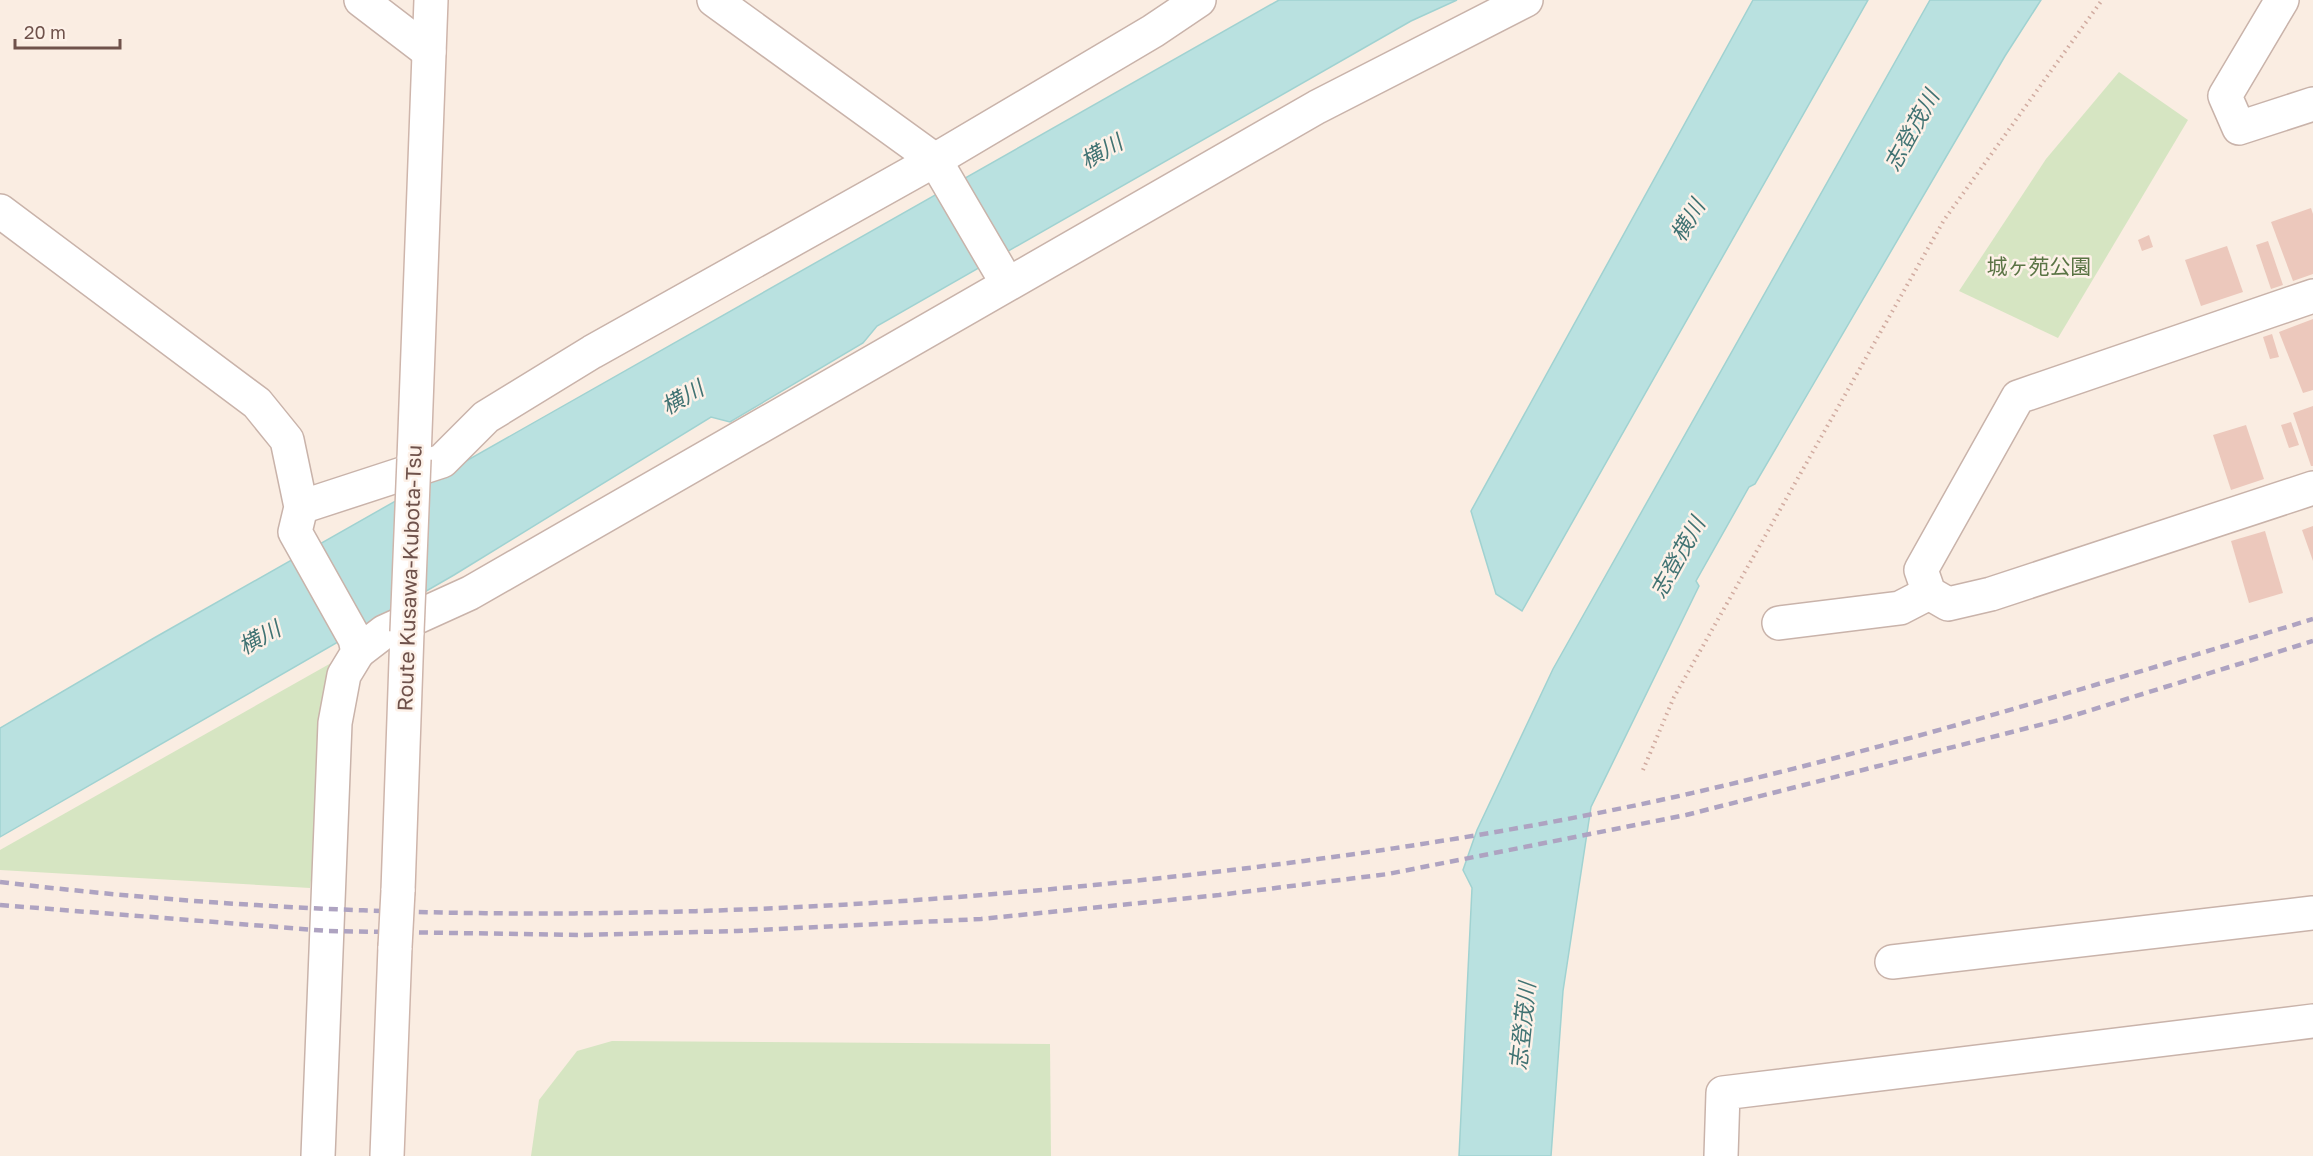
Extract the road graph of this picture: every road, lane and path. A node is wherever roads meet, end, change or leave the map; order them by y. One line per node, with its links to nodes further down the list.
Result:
1 (361, 0): 8 (street)
2 (431, 0): 8 (street, Route Kusawa-Kubota-Tsu)
3 (714, 0): 10 (street)
4 (1199, 0): 10 (street)
5 (1526, 0): 12 (street)
6 (2102, 0): 19 (path)
7 (2282, 0): 9 (street)
8 (429, 52): 24 (street, Route Kusawa-Kubota-Tsu, bridge)
9 (2313, 104)
10 (935, 160): 12 (street); 15 (street)
11 (0, 211): 15 (street)
12 (1007, 283): 18 (street)
13 (2313, 296): 16 (street)
14 (2313, 488): 16 (street)
15 (298, 520): 18 (street)
16 (1929, 593): 17 (street)
17 (1779, 623)
18 (356, 645): 23 (street)
19 (1644, 770)
20 (2313, 913): 21 (street)
21 (1892, 962)
22 (2313, 1021): 25 (street)
23 (318, 1156)
24 (387, 1156)
25 (1721, 1156)

